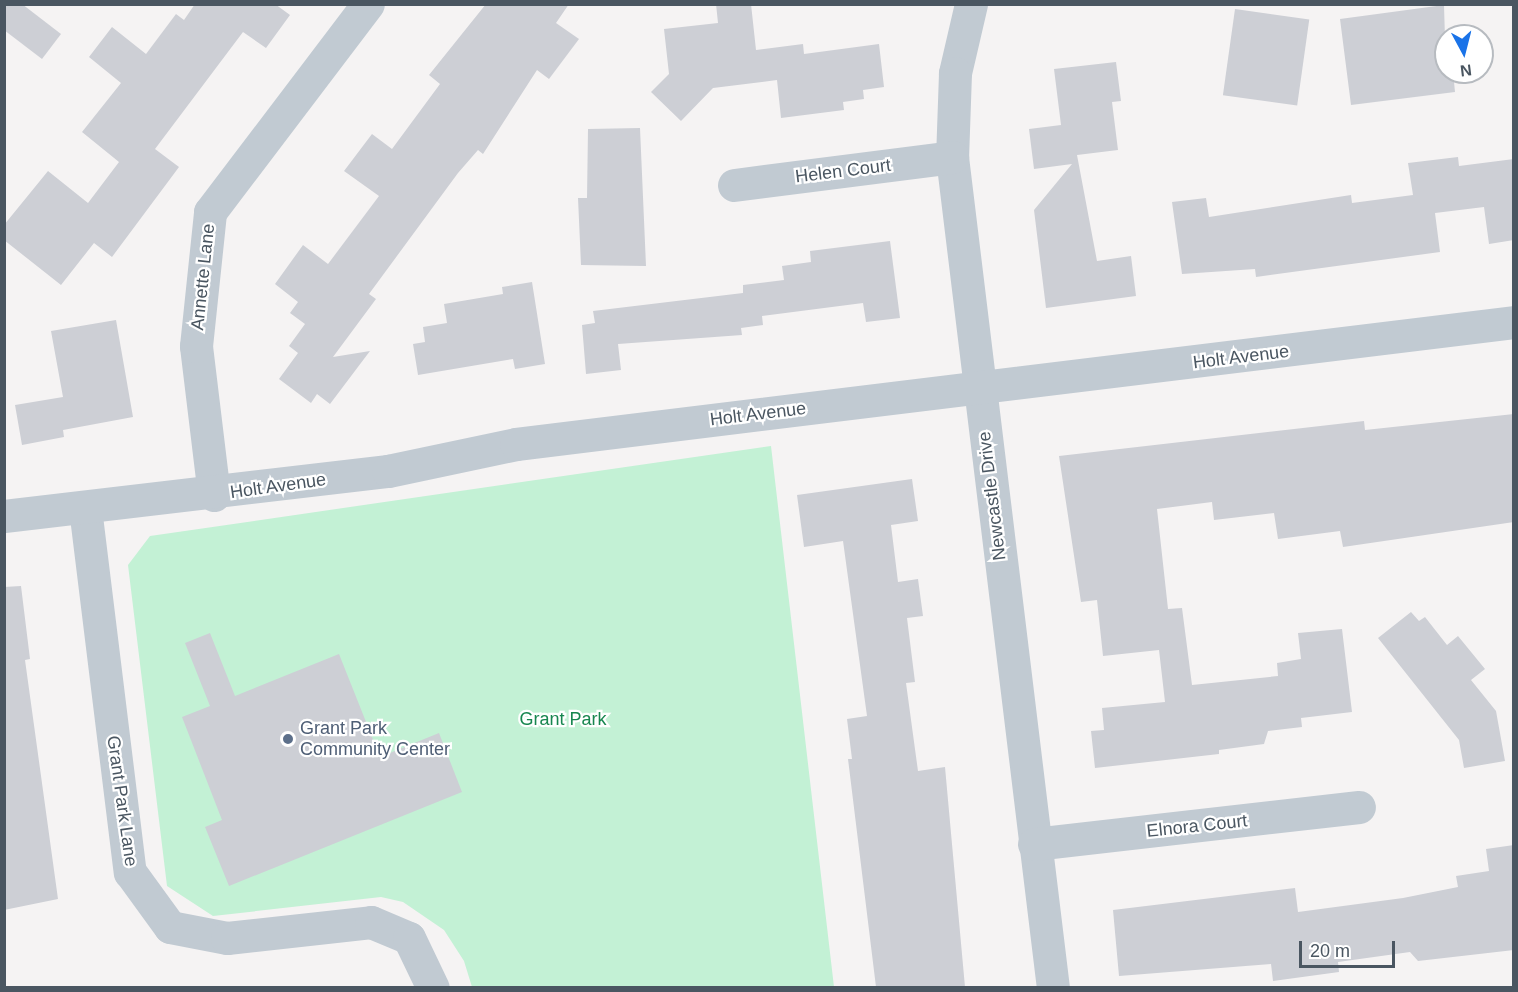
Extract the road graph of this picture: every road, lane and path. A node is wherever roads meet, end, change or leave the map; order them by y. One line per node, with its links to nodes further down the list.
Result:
1 (368, 4): 7 (street, Annette Lane)
2 (970, 4): 3 (street, Newcastle Drive)
3 (952, 157): 4 (street, Helen Court); 6 (street, Newcastle Drive)
4 (734, 185)
5 (1514, 322): 6 (street, Holt Avenue)
6 (979, 388): 7 (street, Holt Avenue); 11 (street, Newcastle Drive)
7 (214, 495): 8 (street, Holt Avenue)
8 (85, 508): 9 (street, Holt Avenue); 12 (street, Grant Park Lane)
9 (4, 516)
10 (1359, 807): 11 (street, Elnora Court)
11 (1034, 844): 13 (street, Newcastle Drive)
12 (434, 987)
13 (1053, 987)

